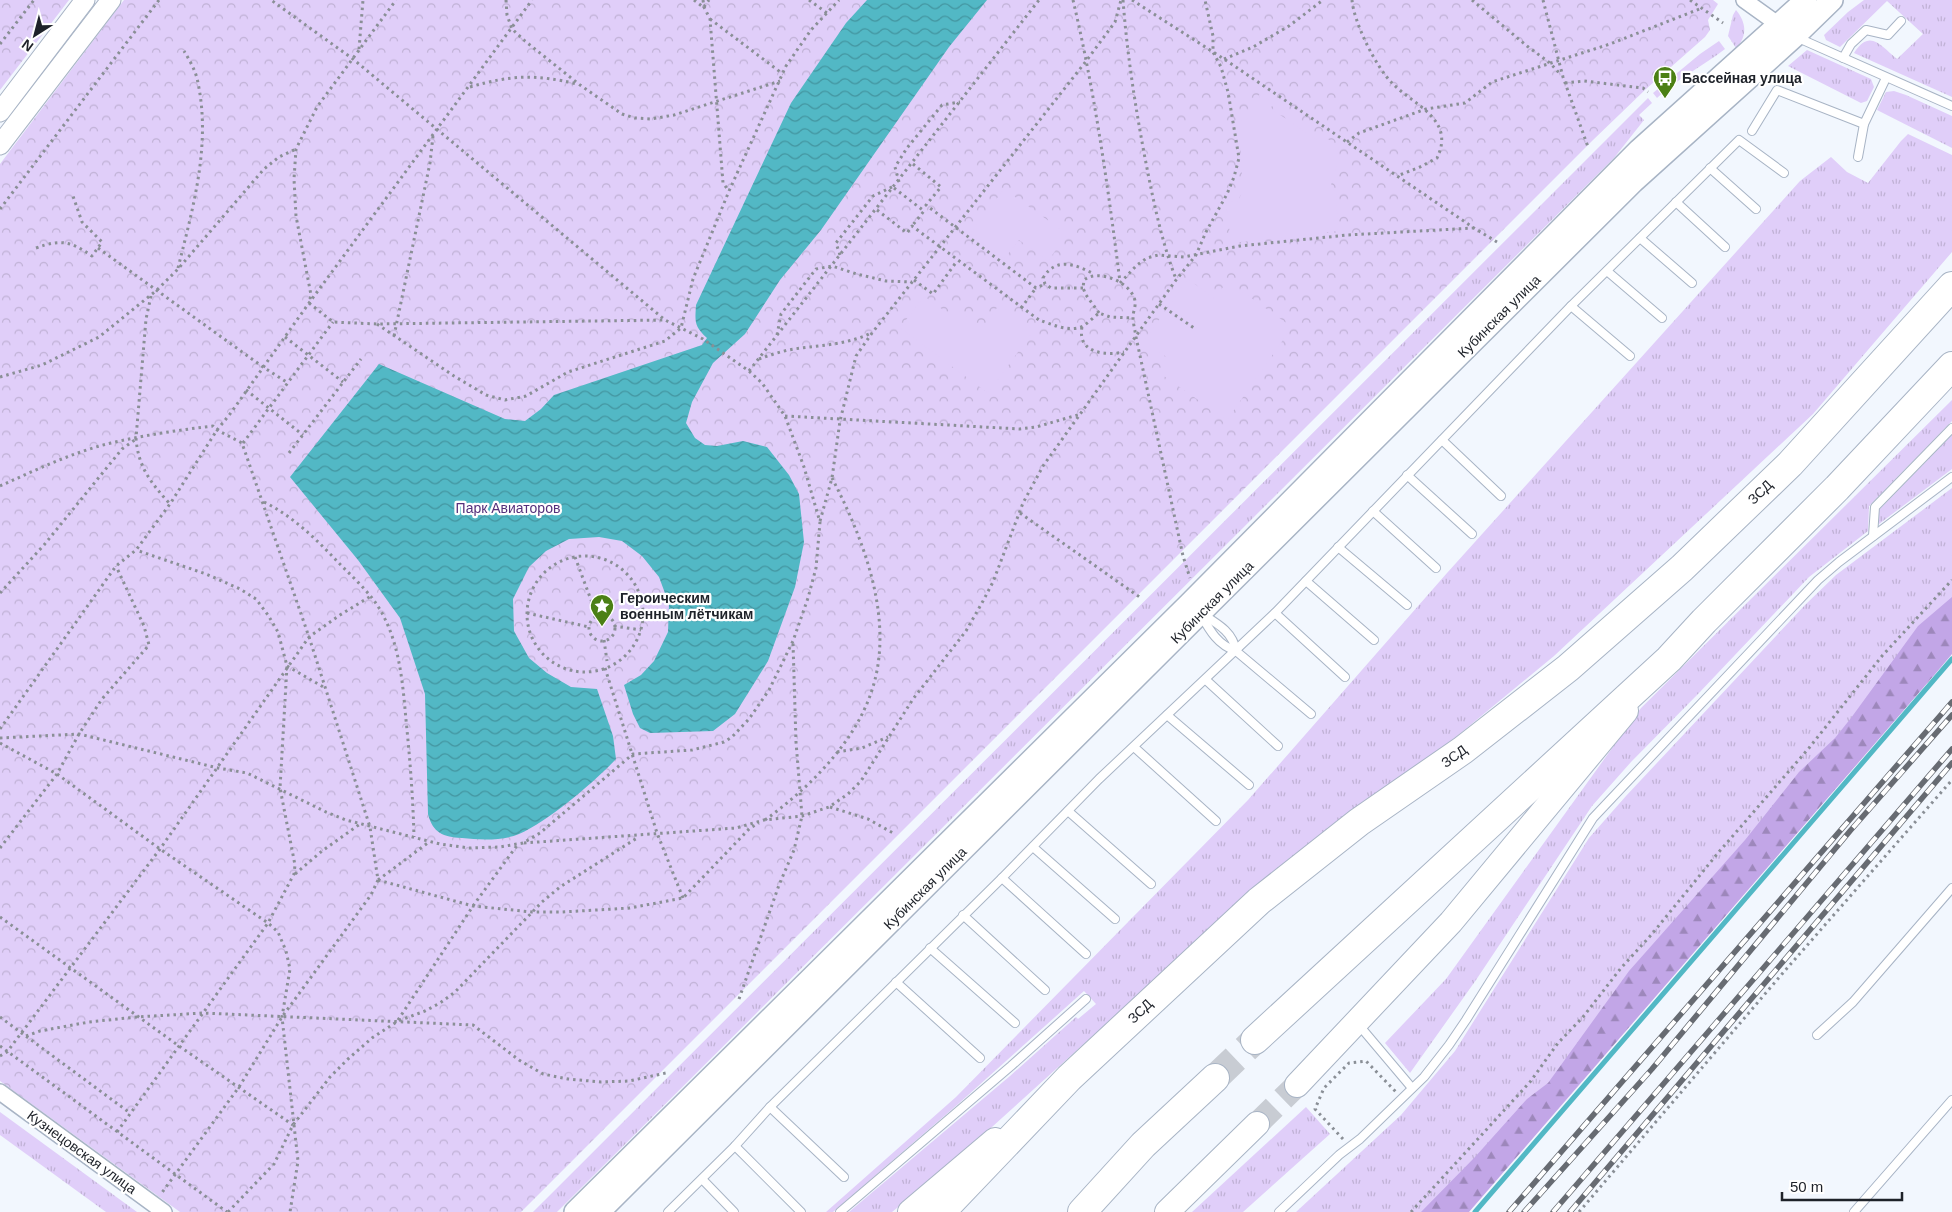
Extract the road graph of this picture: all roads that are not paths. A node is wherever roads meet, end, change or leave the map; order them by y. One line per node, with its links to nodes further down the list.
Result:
1 (85, 0): 11 (street)
2 (111, 0): 14 (street)
3 (1744, 0): 7 (street)
4 (1806, 0): 7 (main road, Кубинская улица)
5 (1832, 0): 7 (main road, Кубинская улица)
6 (1901, 22): 8 (lane)
7 (1787, 31): 8 (lane); 43 (main road, Кубинская улица)
8 (1843, 58): 9 (lane)
9 (1886, 78): 10 (lane); 12 (lane)
10 (1952, 106)
11 (0, 112)
12 (1864, 124): 13 (lane); 15 (lane)
13 (1752, 131)
14 (0, 145)
15 (1858, 157)
16 (1710, 168): 17 (lane); 18 (lane); 19 (lane)
17 (1784, 173)
18 (1676, 202): 20 (lane); 21 (lane)
19 (1756, 210)
20 (1640, 238): 22 (lane); 23 (lane)
21 (1725, 247)
22 (1607, 271): 26 (lane); 28 (lane)
23 (1692, 283)
24 (1952, 286): 73 (highway, ЗСД)
25 (1952, 297): 27 (lane)
26 (1571, 306): 29 (lane); 32 (lane)
27 (1940, 310)
28 (1662, 318)
29 (1630, 356)
30 (1952, 366): 47 (highway)
31 (1952, 428): 38 (lane)
32 (1442, 440): 33 (lane); 35 (lane)
33 (1407, 475): 36 (lane); 37 (lane)
34 (1952, 477): 38 (lane)
35 (1501, 496)
36 (1373, 511): 39 (lane); 40 (lane)
37 (1472, 534)
38 (1873, 536): 76 (lane)
39 (1338, 547): 41 (lane); 42 (lane)
40 (1436, 568)
41 (1306, 581): 44 (lane); 45 (lane)
42 (1407, 605)
43 (1195, 608): 46 (lane); 46 (lane); 85 (main road, Кубинская улица); 86 (main road, Кубинская улица)
44 (1275, 613): 46 (lane); 48 (lane)
45 (1374, 640)
46 (1236, 651): 49 (lane); 50 (lane)
47 (1669, 659): 68 (main road); 71 (highway)
48 (1345, 677)
49 (1206, 680): 51 (lane); 52 (lane)
50 (1311, 714)
51 (1167, 715): 53 (lane); 54 (lane)
52 (1278, 746)
53 (1134, 747): 55 (lane); 56 (lane)
54 (1248, 785)
55 (1068, 811): 57 (lane); 59 (lane)
56 (1216, 821)
57 (1033, 847): 58 (lane); 62 (lane)
58 (1002, 878): 61 (lane); 64 (lane)
59 (1151, 884)
60 (1952, 888): 70 (lane)
61 (963, 915): 63 (lane); 66 (lane)
62 (1115, 919)
63 (930, 948): 65 (lane); 69 (lane)
64 (1086, 954)
65 (896, 982): 72 (lane); 79 (lane)
66 (1045, 990)
67 (1086, 999): 90 (lane)
68 (1357, 1022): 75 (main road); 76 (lane)
69 (1015, 1023)
70 (1817, 1035)
71 (1255, 1040)
72 (980, 1058)
73 (1070, 1078): 91 (main road); 92 (highway, ЗСД)
74 (1215, 1078): 93 (highway)
75 (1297, 1085)
76 (1412, 1088): 95 (lane)
77 (0, 1092): 84 (street, Кузнецовская улица)
78 (1952, 1100): 96 (lane)
79 (770, 1108): 81 (lane); 82 (lane)
80 (1257, 1124): 94 (main road)
81 (735, 1146): 83 (lane); 89 (lane)
82 (844, 1177)
83 (702, 1179): 87 (lane); 88 (lane)
84 (159, 1208)
85 (575, 1212)
86 (599, 1212)
87 (668, 1212)
88 (734, 1212)
89 (801, 1212)
90 (840, 1212)
91 (910, 1212)
92 (942, 1212)
93 (1082, 1212)
94 (1167, 1212)
95 (1279, 1212)
96 (1854, 1212)

